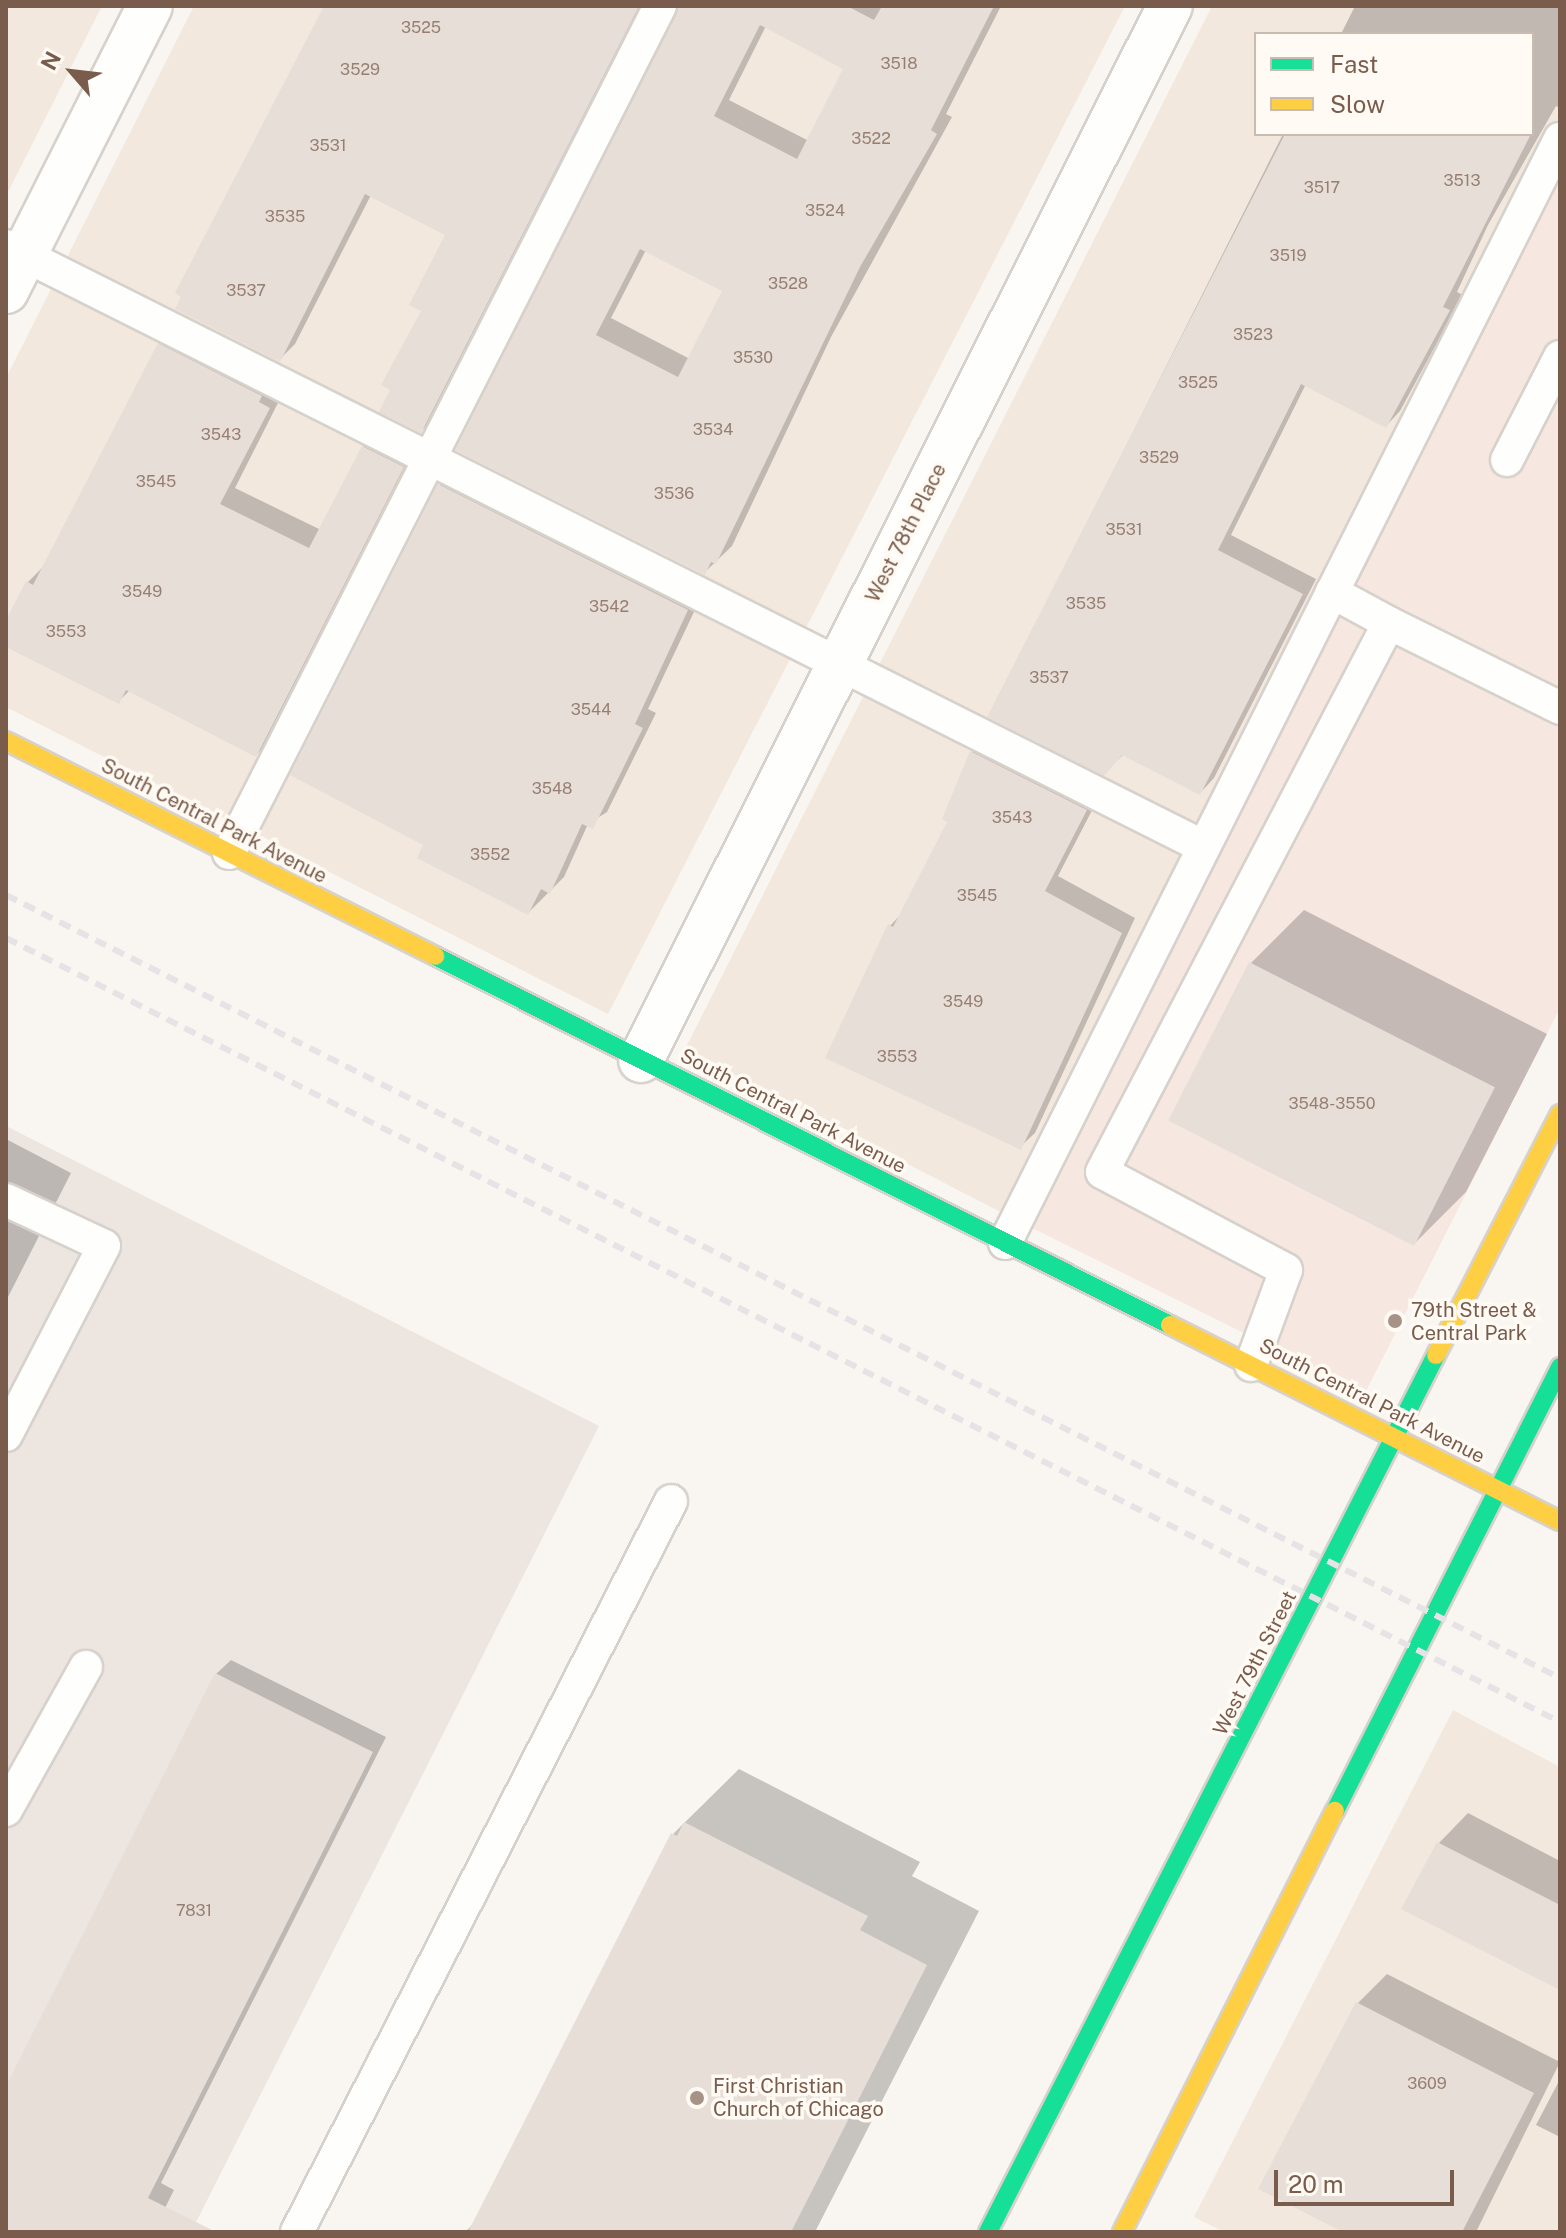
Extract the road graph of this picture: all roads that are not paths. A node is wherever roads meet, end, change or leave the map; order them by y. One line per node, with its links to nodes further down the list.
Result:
1 (150, 6): 5 (street)
2 (660, 6): 7 (lane)
3 (1170, 6): 11 (street, West 78th Place)
4 (1560, 139): 9 (lane)
5 (12, 264): 7 (lane)
6 (1560, 357): 8 (lane)
7 (428, 457): 11 (lane); 15 (lane)
8 (1507, 460)
9 (1332, 592): 10 (lane); 14 (lane)
10 (1389, 623): 12 (lane); 20 (lane)
11 (840, 664): 14 (lane); 16 (street, West 78th Place)
12 (1560, 708)
13 (6, 741): 15 (main road, South Central Park Avenue)
14 (1204, 847): 19 (lane)
15 (229, 853): 16 (main road, South Central Park Avenue)
16 (641, 1060): 19 (main road, South Central Park Avenue)
17 (1560, 1114): 23 (main road, West 79th Street)
18 (6, 1200): 22 (lane)
19 (1005, 1243): 20 (main road, South Central Park Avenue)
20 (1251, 1365): 23 (main road, South Central Park Avenue)
21 (1560, 1367): 24 (main road)
22 (6, 1435)
23 (1395, 1437): 24 (main road, South Central Park Avenue); 30 (main road, West 79th Street)
24 (1498, 1489): 26 (main road, South Central Park Avenue); 31 (main road)
25 (671, 1501): 29 (lane)
26 (1560, 1521)
27 (86, 1667): 28 (lane)
28 (6, 1810)
29 (297, 2232)
30 (988, 2232)
31 (1122, 2232)

